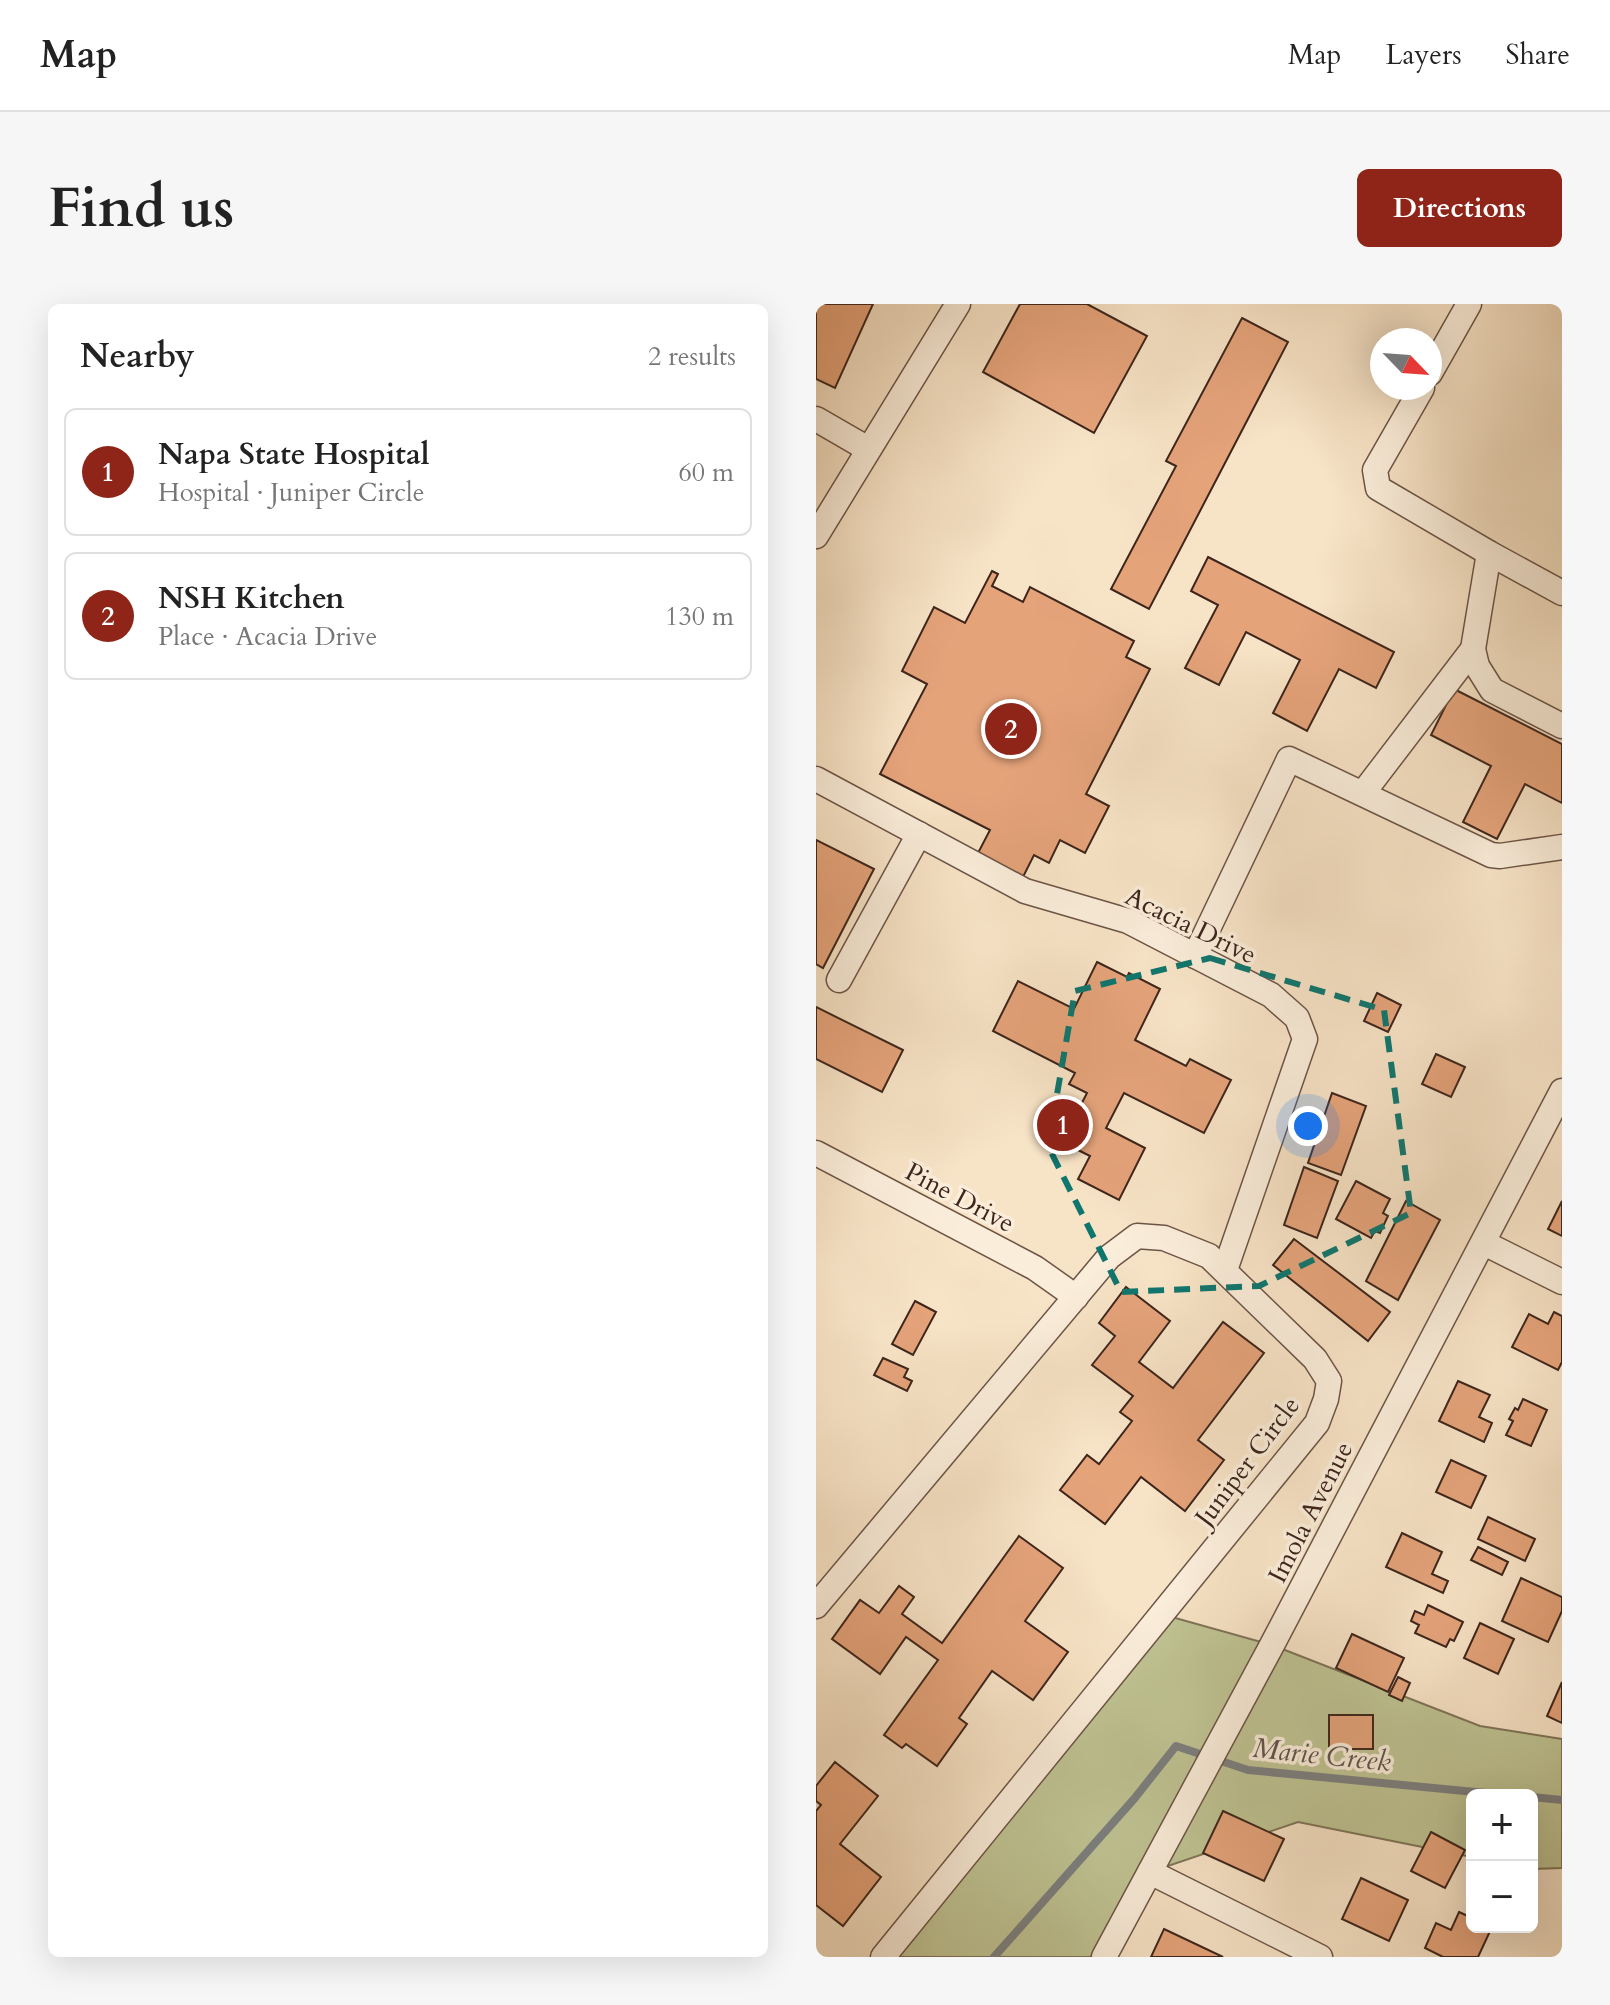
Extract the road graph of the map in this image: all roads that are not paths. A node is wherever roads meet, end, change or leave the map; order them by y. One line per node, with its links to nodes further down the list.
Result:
1 (958, 304): 6 (street)
2 (1469, 304): 3 (street)
3 (1442, 352)
4 (1415, 400): 8 (street)
5 (816, 419): 6 (street)
6 (868, 449): 7 (street)
7 (816, 536)
8 (1489, 553): 9 (street); 10 (street)
9 (1562, 593)
10 (1473, 649): 11 (street); 13 (street)
11 (1562, 726)
12 (816, 779): 14 (street, Acacia Drive)
13 (1363, 793): 15 (street); 16 (street)
14 (919, 834): 16 (street, Acacia Drive); 17 (street)
15 (1562, 847)
16 (1195, 956): 21 (street, Acacia Drive)
17 (839, 980)
18 (1562, 1091): 20 (street, Imola Avenue)
19 (816, 1153): 23 (street, Pine Drive)
20 (1484, 1243): 22 (street); 25 (street, Imola Avenue)
21 (1225, 1270): 23 (street, Juniper Circle); 26 (street, Juniper Circle)
22 (1562, 1282)
23 (1076, 1297): 24 (street, Juniper Circle)
24 (816, 1606)
25 (1150, 1872): 27 (street, Imola Avenue); 28 (street)
26 (883, 1957)
27 (1104, 1957)
28 (1320, 1957)

